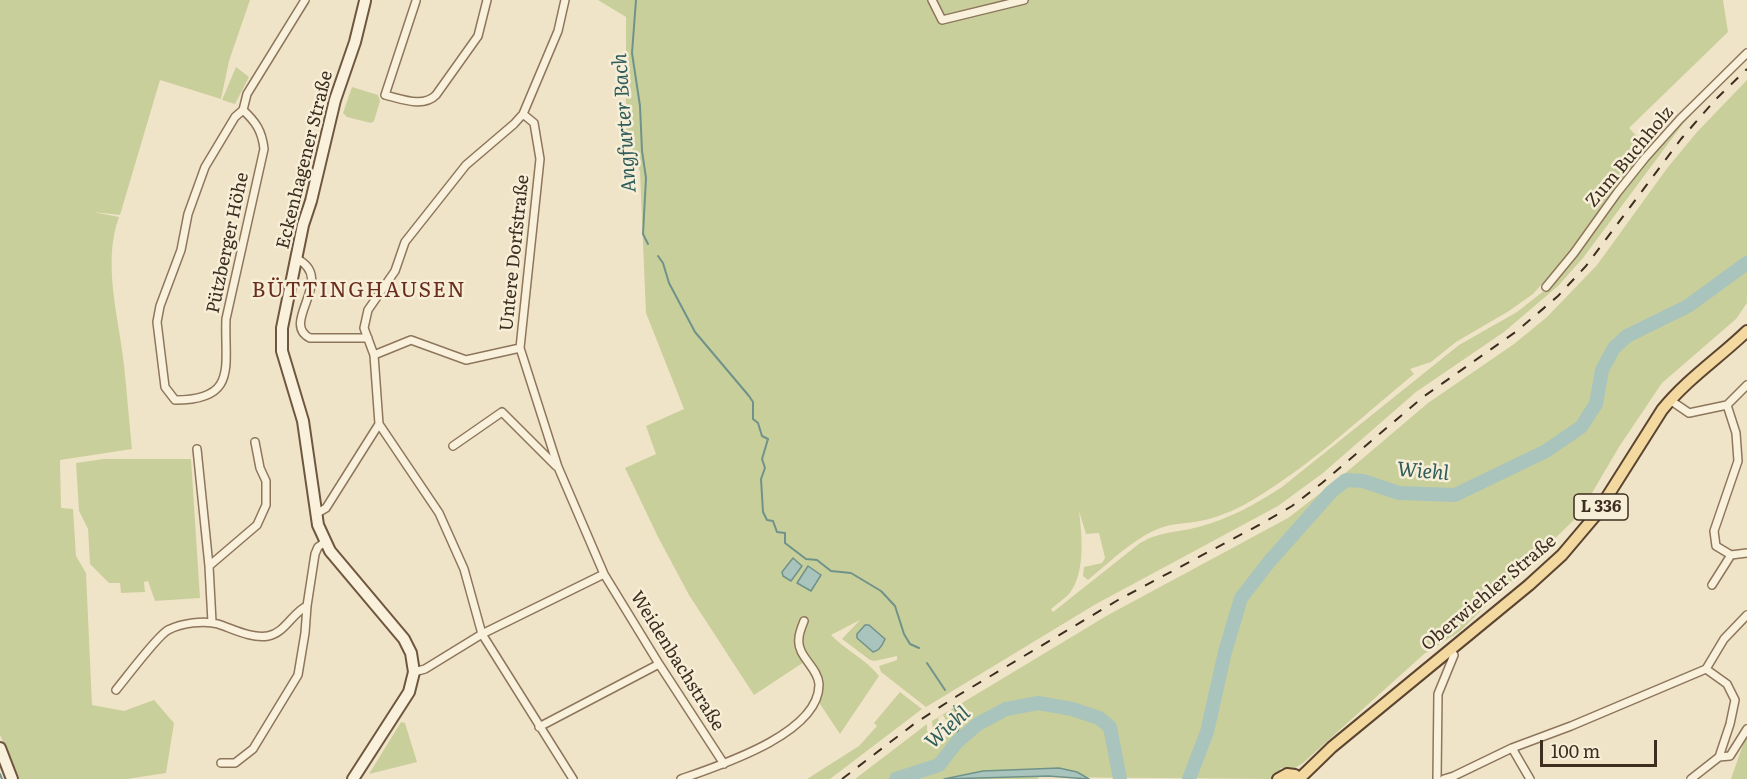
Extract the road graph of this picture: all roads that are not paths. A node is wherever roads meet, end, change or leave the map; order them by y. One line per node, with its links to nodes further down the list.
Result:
1 (305, 0): 9 (street, Pützberger Höhe)
2 (368, 0): 11 (main road, Eckenhagener Straße)
3 (415, 0): 4 (street)
4 (487, 0)
5 (565, 0): 10 (street)
6 (932, 0): 7 (street)
7 (1024, 0)
8 (1747, 53): 12 (street, Zum Buchholz)
9 (243, 110): 9 (street, Pützberger Höhe)
10 (523, 114): 14 (street); 15 (street, Untere Dorfstraße)
11 (297, 259): 14 (street); 25 (main road, Eckenhagener Straße)
12 (1545, 287)
13 (1747, 331): 18 (main road, Oberwiehler Straße / L 336)
14 (368, 338): 16 (street)
15 (520, 348): 16 (street); 24 (street, Untere Dorfstraße)
16 (374, 355): 20 (street)
17 (1747, 385): 19 (street)
18 (1670, 400): 19 (street); 37 (main road, Oberwiehler Straße / L 336)
19 (1726, 405): 28 (street)
20 (379, 424): 25 (street); 36 (street)
21 (255, 442): 29 (street)
22 (453, 446): 24 (street)
23 (196, 449): 29 (street)
24 (558, 467): 30 (street, Untere Dorfstraße)
25 (316, 514): 26 (main road, Eckenhagener Straße)
26 (325, 542): 32 (street); 40 (main road, Eckenhagener Straße)
27 (1747, 552): 28 (street)
28 (1731, 555): 31 (street)
29 (209, 566): 35 (street)
30 (604, 574): 36 (street); 38 (street, Weidenbachstraße)
31 (1712, 585)
32 (307, 606): 35 (street); 47 (street)
33 (1747, 615): 39 (street)
34 (804, 621): 48 (street)
35 (212, 622): 41 (street)
36 (482, 634): 40 (street); 42 (street)
37 (1450, 650): 54 (main road, Oberwiehler Straße / L 336); 55 (street)
38 (659, 664): 42 (street); 48 (street, Weidenbachstraße)
39 (1706, 669): 45 (street); 46 (street)
40 (414, 672): 50 (main road)
41 (116, 690)
42 (539, 727): 51 (street)
43 (1747, 729): 46 (street)
44 (0, 748): 49 (main road)
45 (1512, 748): 56 (street); 57 (street)
46 (1719, 757): 58 (street)
47 (221, 763)
48 (724, 764): 52 (street)
49 (12, 779)
50 (353, 779)
51 (573, 779)
52 (681, 779)
53 (1278, 779): 54 (main road)
54 (1299, 779)
55 (1437, 779)
56 (1444, 779)
57 (1530, 779)
58 (1691, 779)

